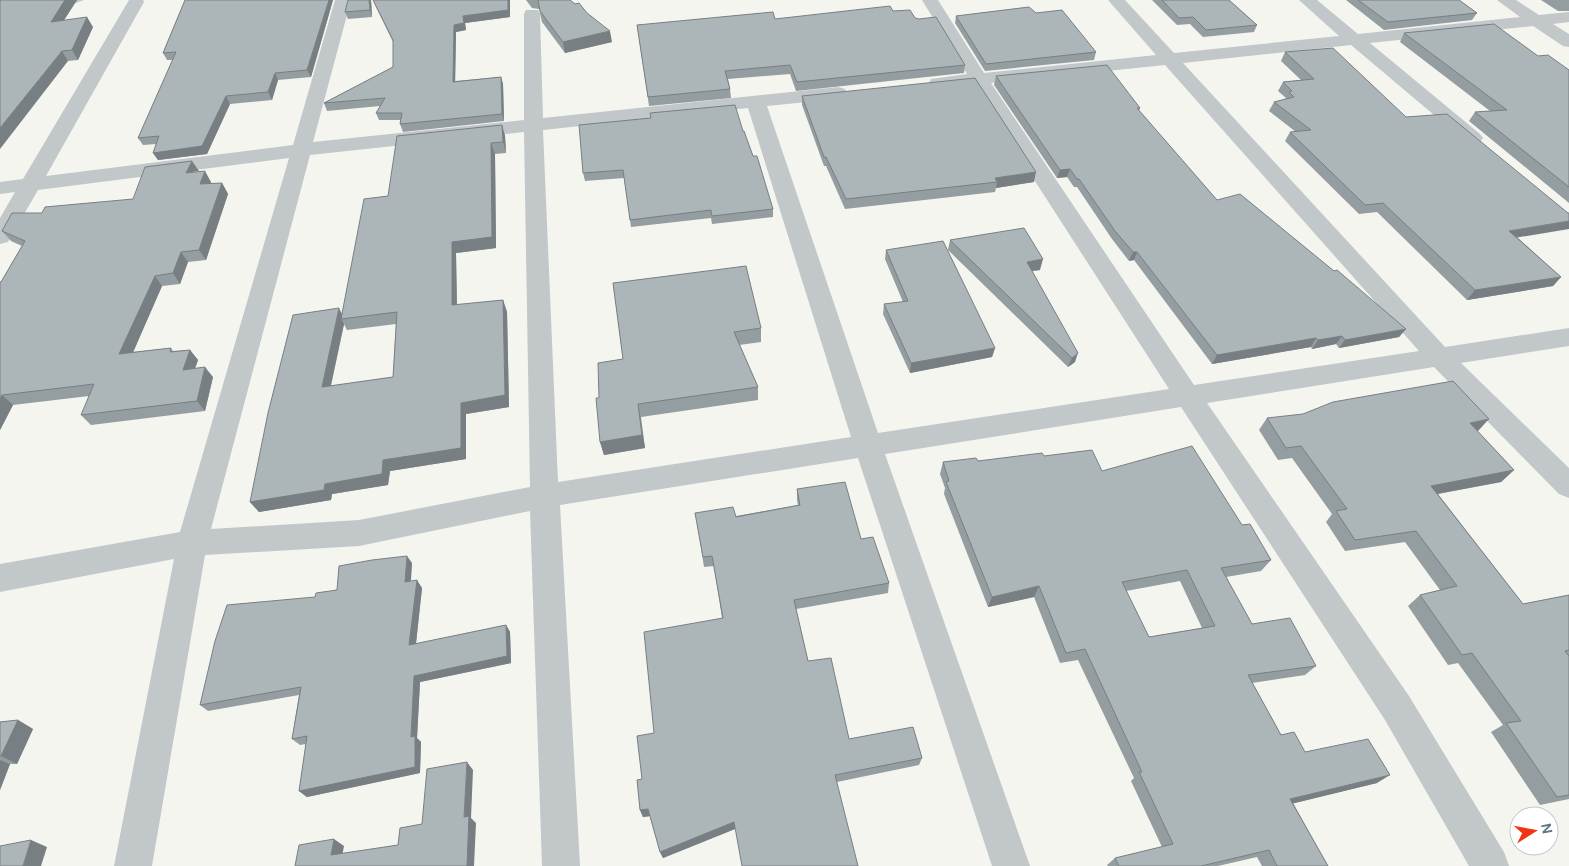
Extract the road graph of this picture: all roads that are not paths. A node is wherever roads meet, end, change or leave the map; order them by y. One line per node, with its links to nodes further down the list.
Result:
1 (342, 0): 19 (street)
2 (930, 0): 13 (street)
3 (1116, 0): 12 (street)
4 (1307, 0): 10 (street)
5 (1505, 0): 9 (street)
6 (136, 2): 20 (street)
7 (532, 14): 17 (street)
8 (1569, 17): 9 (street)
9 (1536, 20): 10 (street); 11 (street)
10 (1353, 40): 12 (street); 18 (street)
11 (1569, 42)
12 (1169, 59): 13 (street); 24 (street)
13 (979, 79): 14 (street); 25 (street)
14 (921, 85)
15 (853, 92): 16 (street)
16 (756, 102): 17 (street); 26 (street)
17 (533, 125): 19 (street); 28 (street)
18 (1484, 147)
19 (300, 150): 20 (street); 29 (street)
20 (31, 184): 21 (street); 22 (street)
21 (0, 188)
22 (0, 237)
23 (1569, 337): 24 (street)
24 (1439, 357): 25 (street); 27 (street)
25 (1188, 397): 26 (street); 34 (street)
26 (868, 446): 28 (street); 33 (street)
27 (1569, 486)
28 (544, 496): 29 (street); 32 (street)
29 (192, 543): 30 (street); 31 (street)
30 (0, 578)
31 (133, 866)
32 (562, 866)
33 (1011, 866)
34 (1490, 866)

